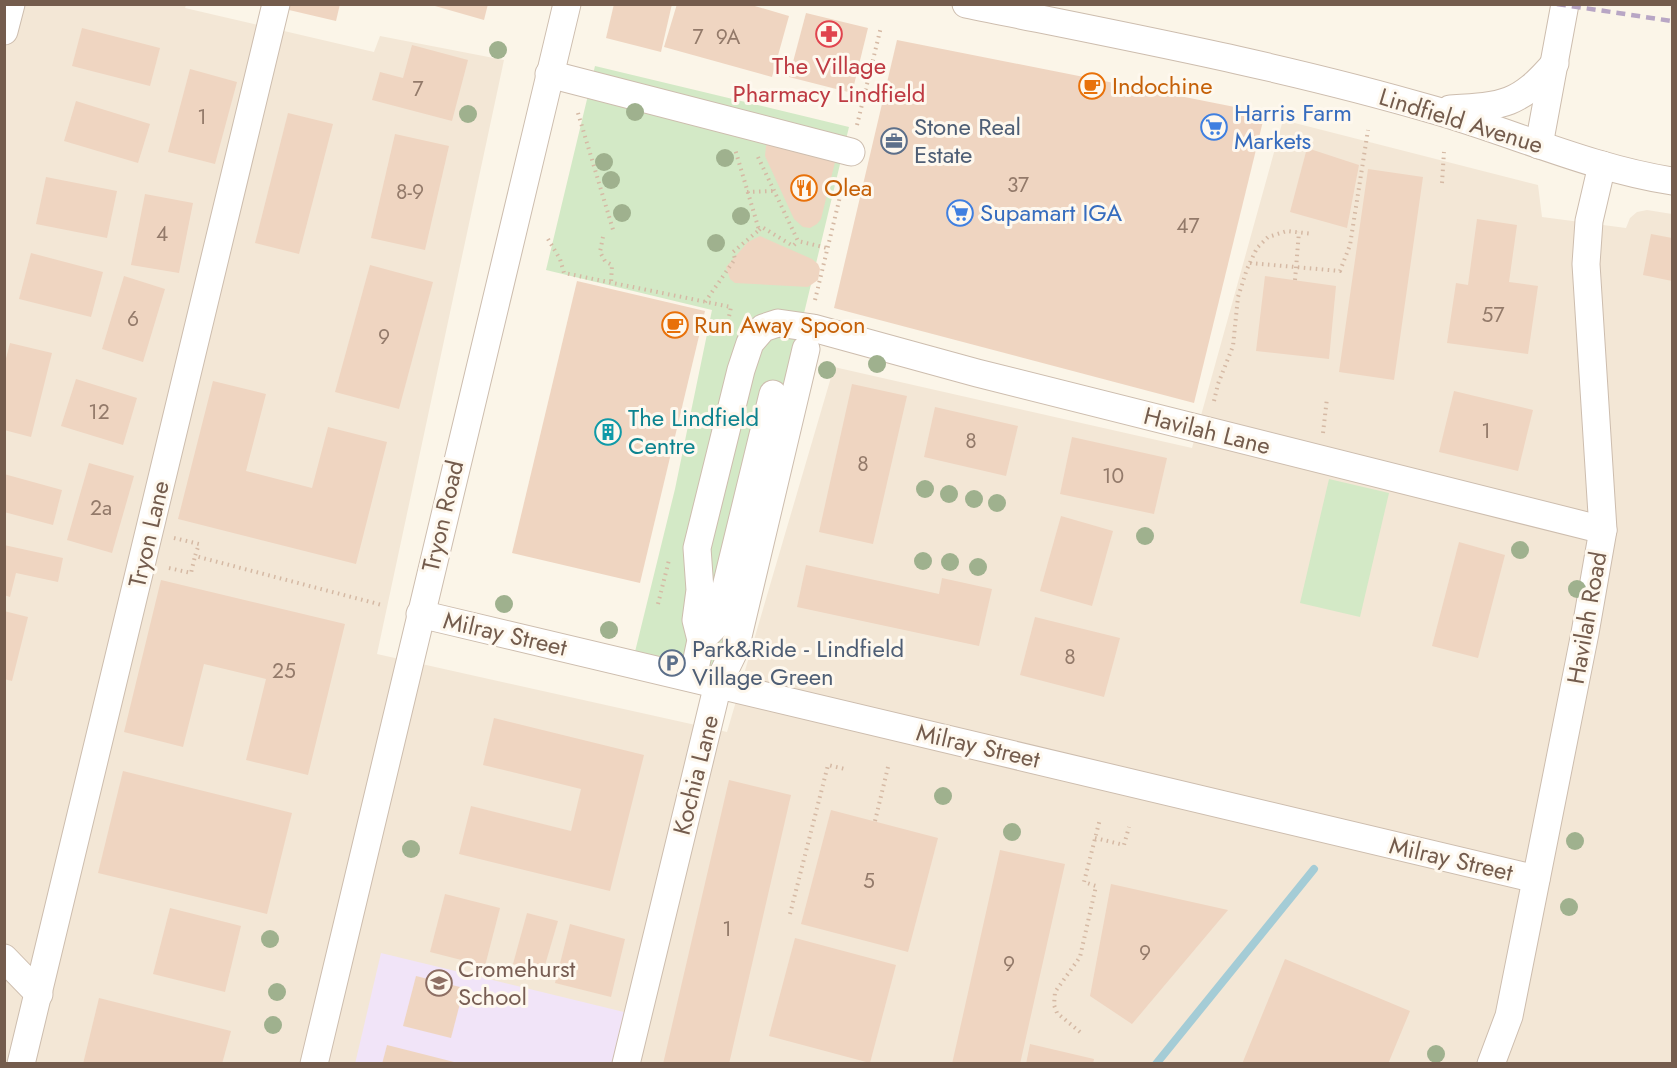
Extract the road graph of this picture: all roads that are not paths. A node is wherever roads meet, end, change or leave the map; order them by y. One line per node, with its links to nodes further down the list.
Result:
1 (11, 4): 6 (street)
2 (276, 4): 22 (street, Tryon Lane)
3 (567, 4): 8 (street, Tryon Road)
4 (966, 4): 9 (street, Lindfield Avenue)
5 (1565, 4): 7 (street)
6 (4, 31)
7 (1556, 62): 9 (street); 10 (street)
8 (549, 74): 11 (street); 17 (street, Tryon Road)
9 (1434, 110): 10 (street, Lindfield Avenue)
10 (1539, 145): 12 (street, Lindfield Avenue)
11 (851, 152)
12 (1602, 165): 13 (street, Lindfield Avenue); 15 (street, Havilah Road)
13 (1672, 181)
14 (809, 339): 15 (street, Havilah Lane); 16 (street, Havilah Lane); 19 (street, Kochia Lane)
15 (1603, 530): 20 (street, Havilah Road)
16 (700, 590): 18 (street); 18 (street)
17 (420, 614): 19 (street, Milray Street); 24 (street, Tryon Road)
18 (701, 640): 19 (street)
19 (705, 681): 20 (street, Milray Street); 25 (street, Kochia Lane)
20 (1536, 879): 26 (street, Havilah Road)
21 (4, 958): 22 (street)
22 (39, 994): 23 (street, Tryon Lane)
23 (21, 1064)
24 (314, 1064)
25 (626, 1064)
26 (1491, 1064)

